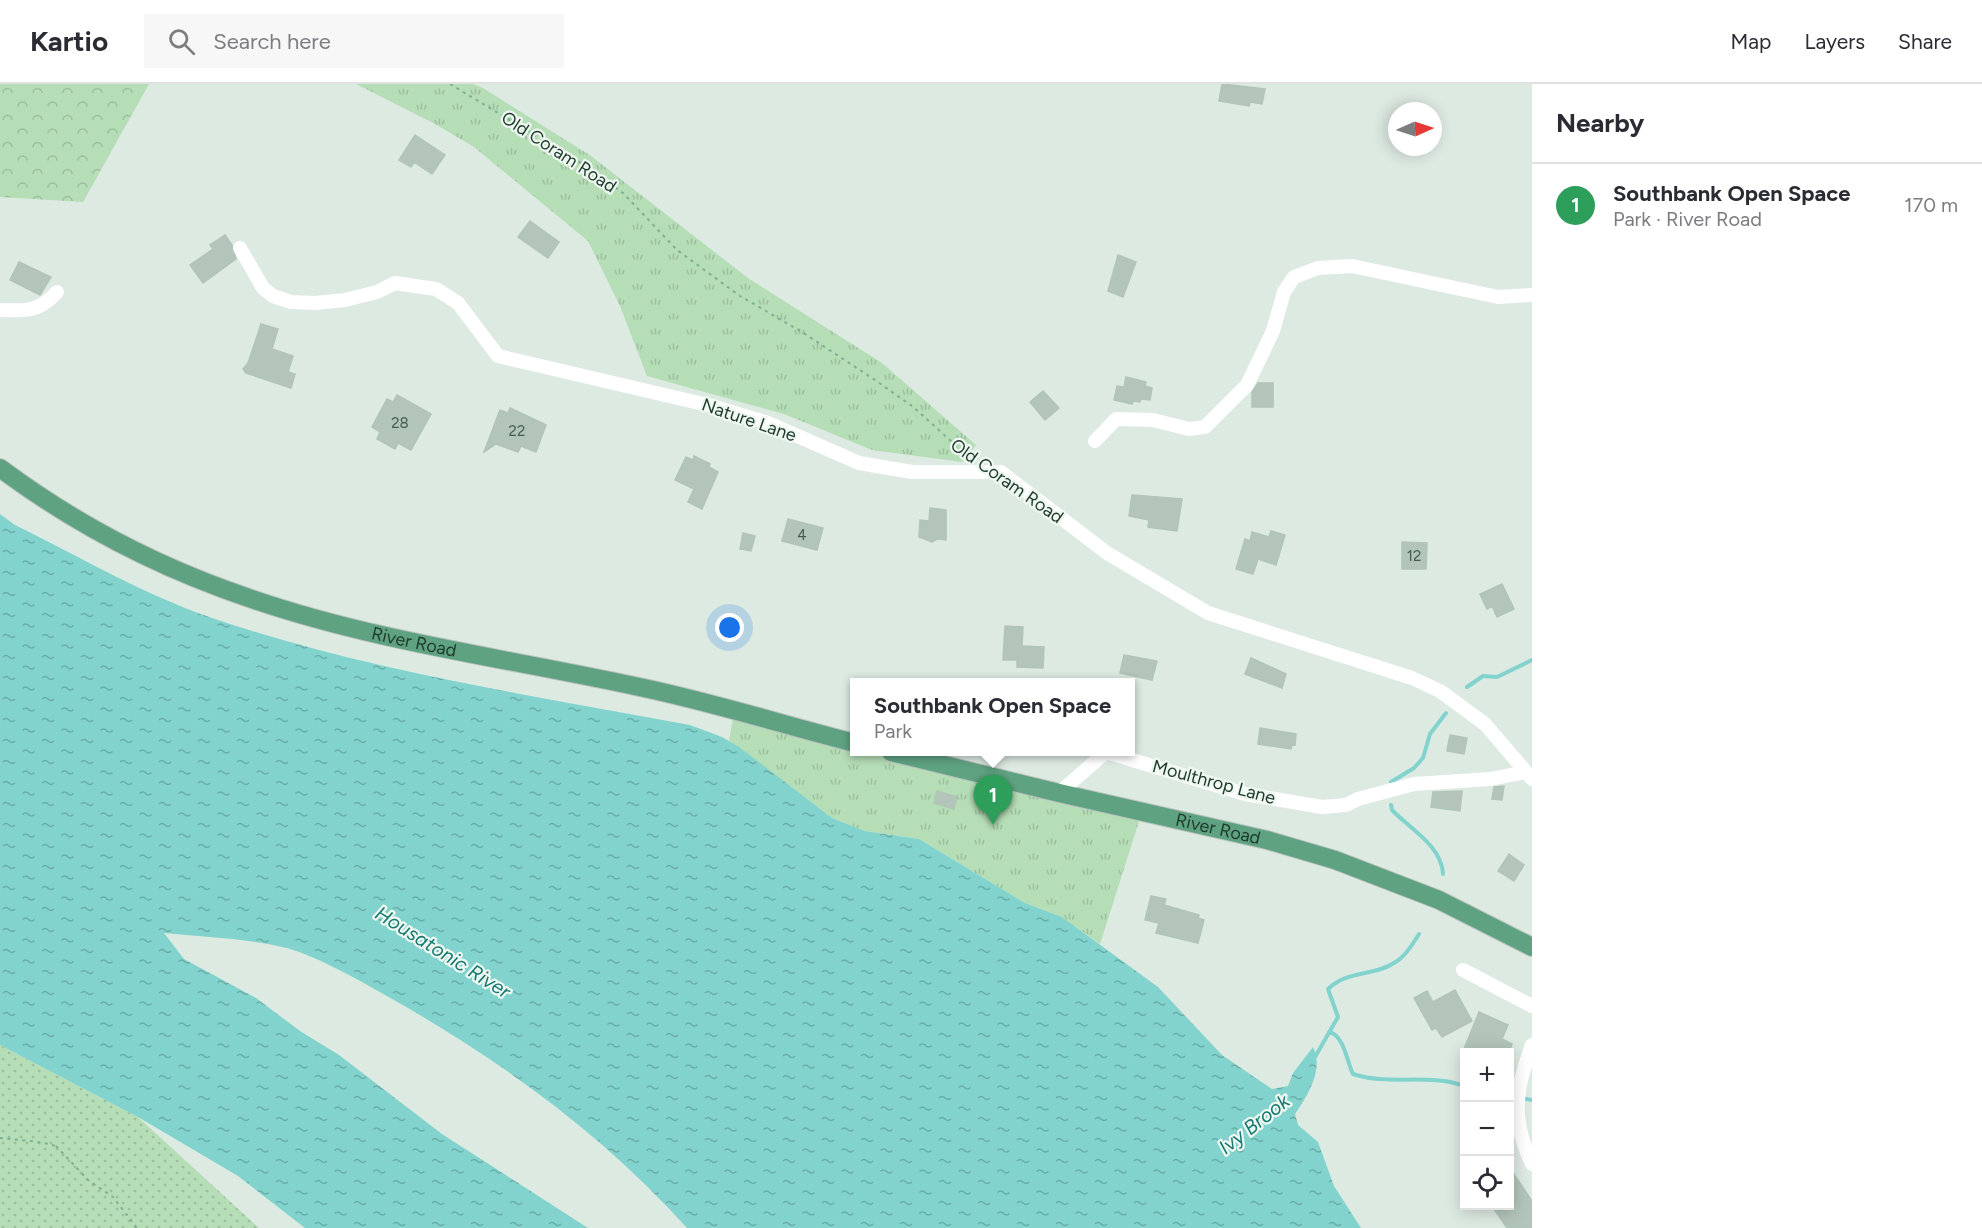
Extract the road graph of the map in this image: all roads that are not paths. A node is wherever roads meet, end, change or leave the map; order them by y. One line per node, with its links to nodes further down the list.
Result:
1 (240, 248): 7 (street, Nature Lane)
2 (57, 291): 4 (street)
3 (1532, 295): 5 (street)
4 (0, 310)
5 (1095, 441)
6 (0, 468): 8 (main road, River Road)
7 (1000, 472): 12 (street, Old Coram Road)
8 (850, 742)
9 (907, 756): 13 (main road, River Road)
10 (1102, 756): 13 (street, Moulthrop Lane)
11 (1119, 756): 12 (street, Moulthrop Lane)
12 (1529, 776)
13 (1059, 794): 14 (main road, River Road)
14 (1532, 947)
15 (1463, 970): 16 (street)
16 (1532, 1006)
17 (1532, 1045): 18 (street)
18 (1532, 1164)

